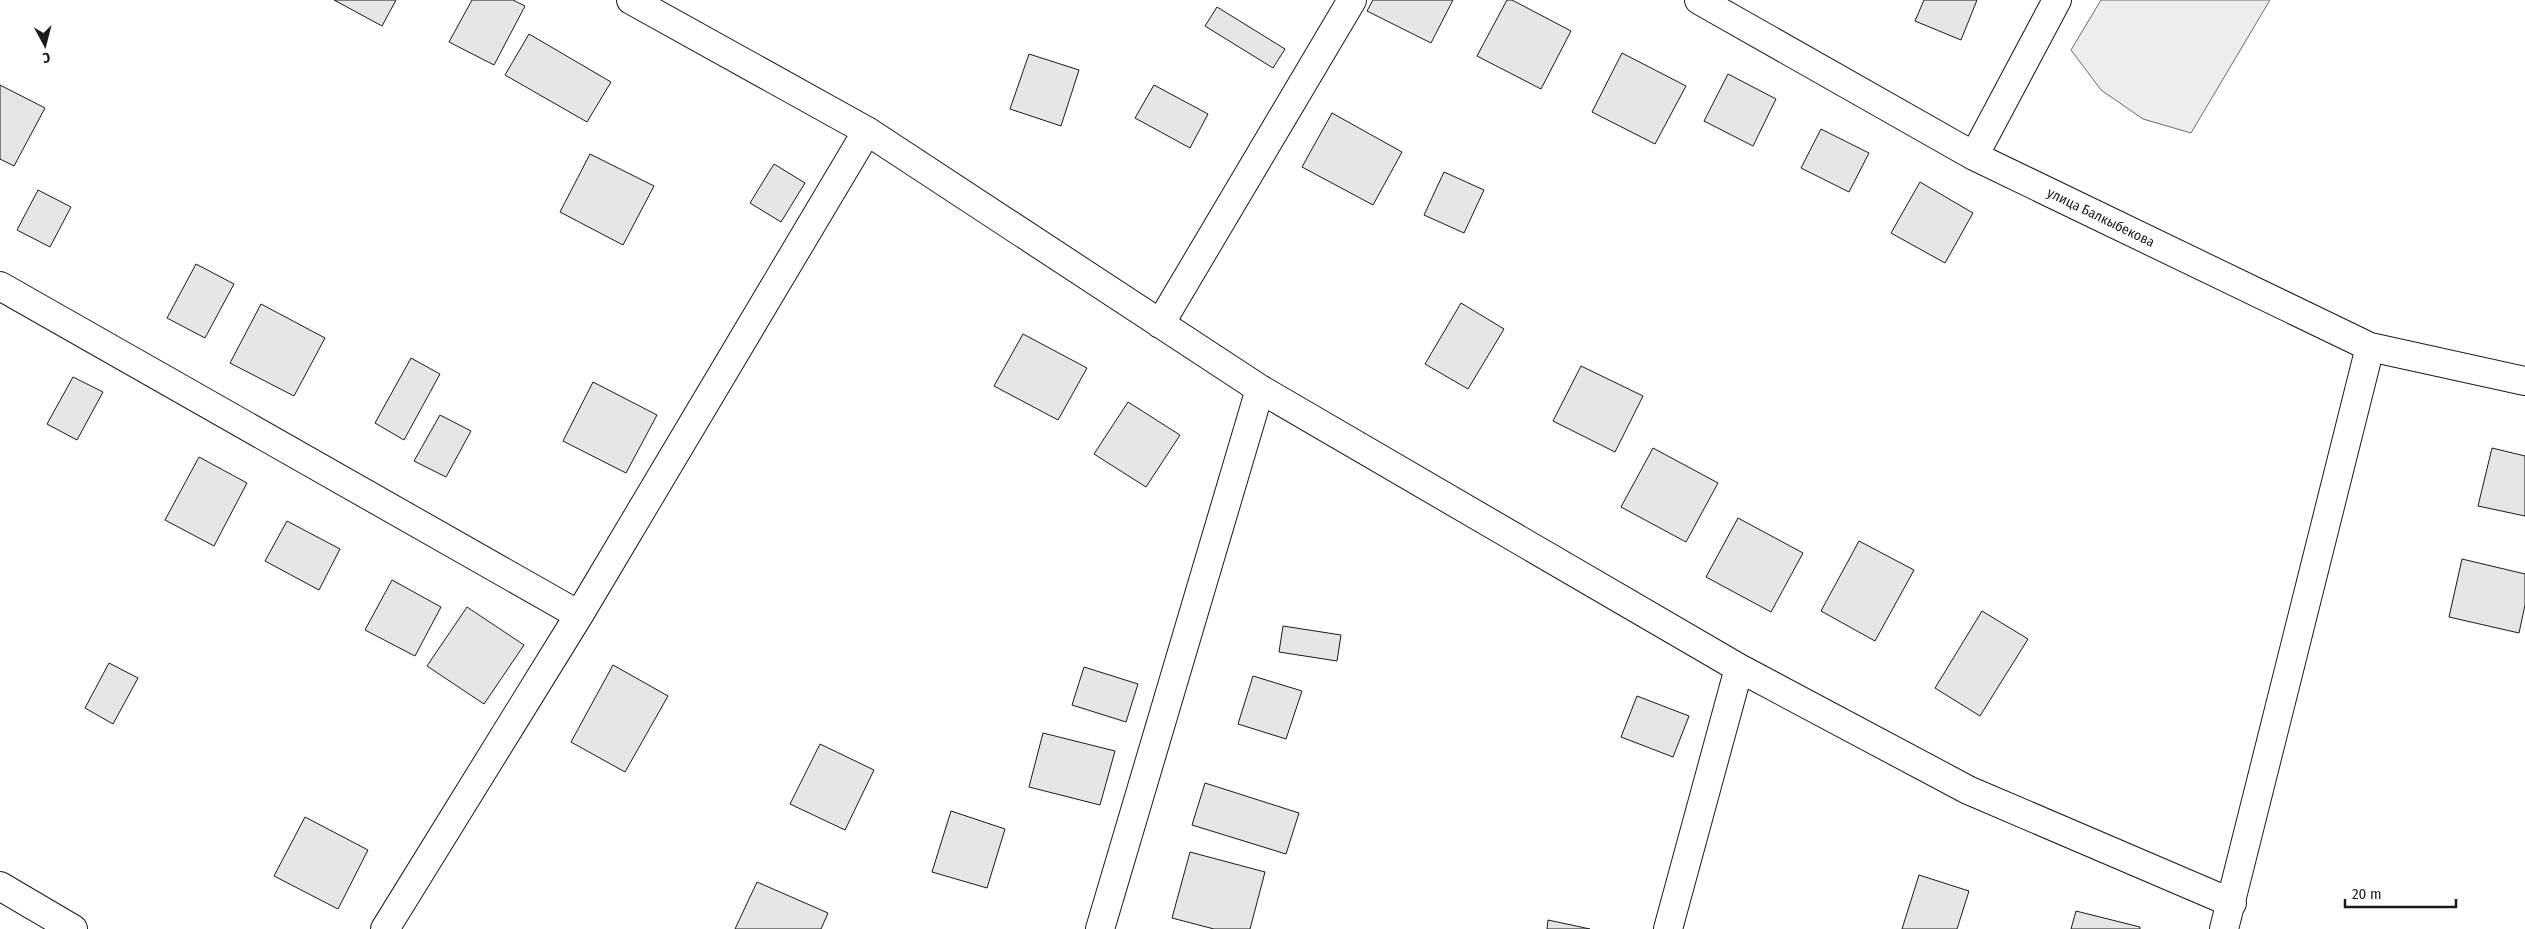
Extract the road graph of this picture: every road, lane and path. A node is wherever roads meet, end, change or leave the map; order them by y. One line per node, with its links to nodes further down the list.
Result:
1 (631, 0): 5 (street)
2 (1352, 0): 8 (street)
3 (1699, 0): 6 (street, улица Балкыбекова)
4 (2057, 0): 6 (street)
5 (866, 132): 8 (street); 12 (street)
6 (1974, 156): 9 (street, улица Балкыбекова)
7 (0, 286): 12 (street)
8 (1160, 324): 11 (street)
9 (2370, 347): 10 (street, улица Балкыбекова); 15 (street)
10 (2525, 382)
11 (1260, 389): 13 (street); 18 (street)
12 (580, 614): 17 (street)
13 (1738, 668): 15 (street); 19 (street)
14 (0, 886): 16 (street)
15 (2232, 903): 20 (street)
16 (73, 929)
17 (386, 929)
18 (1100, 929)
19 (1668, 929)
20 (2224, 929)

